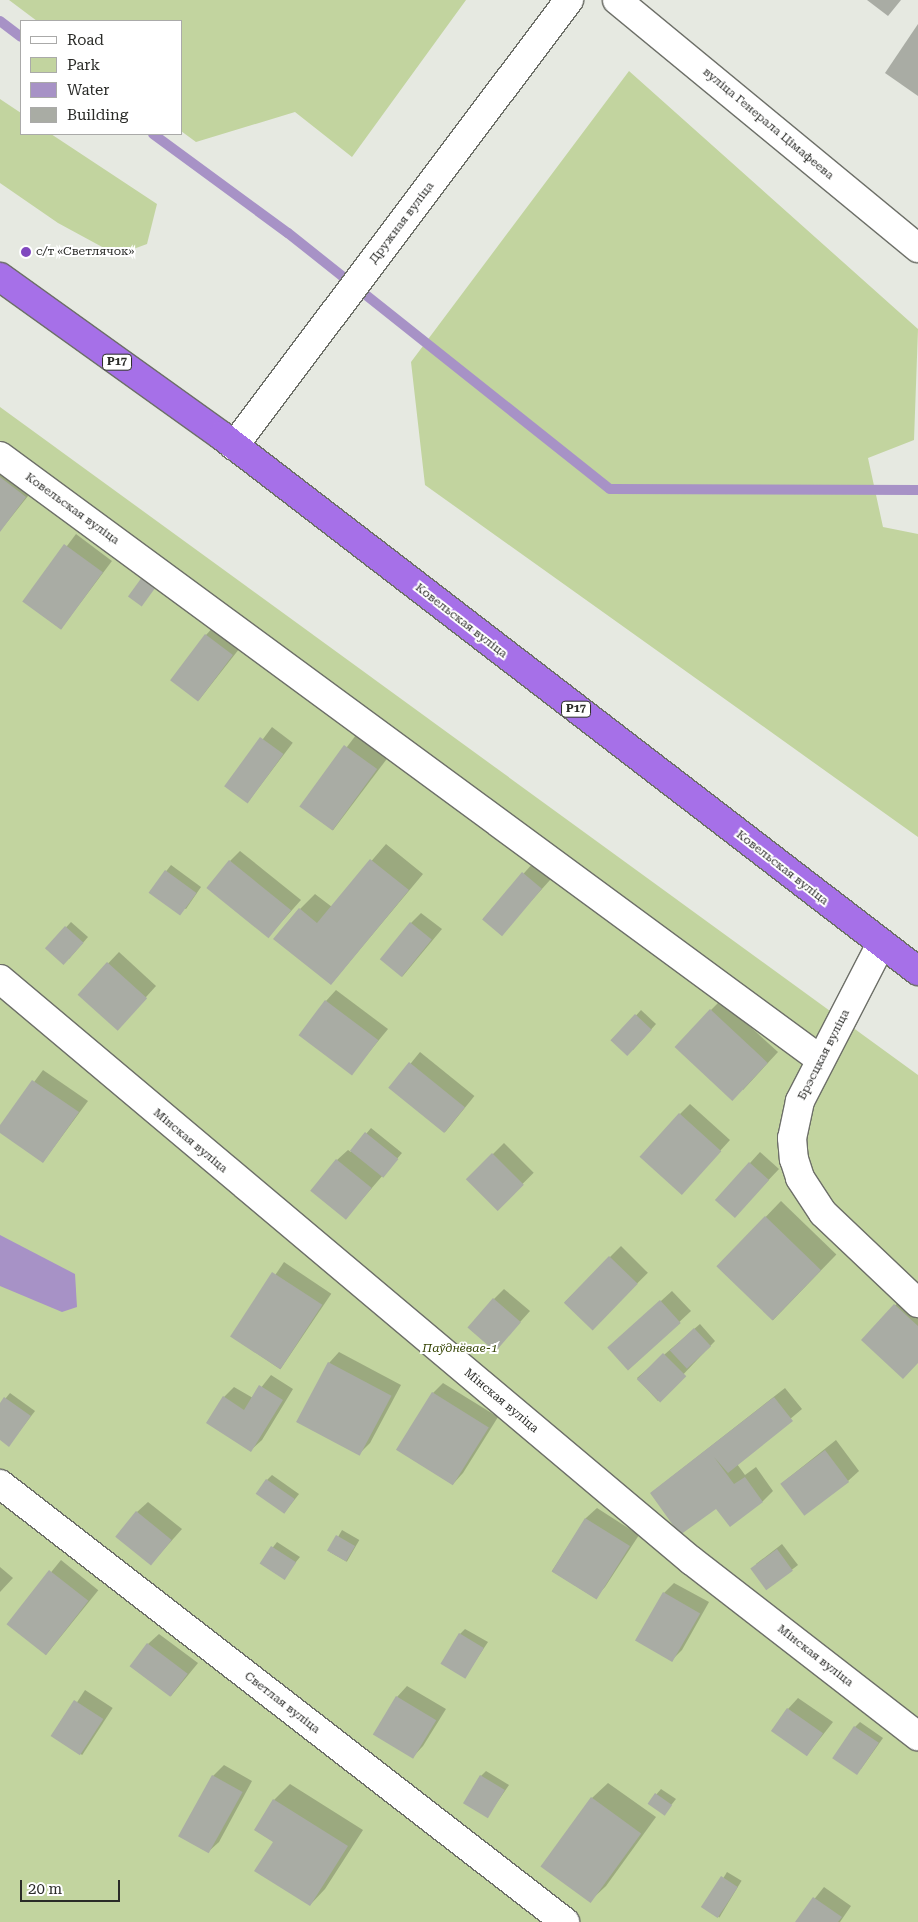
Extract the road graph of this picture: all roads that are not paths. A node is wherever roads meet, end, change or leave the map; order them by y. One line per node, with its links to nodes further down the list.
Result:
1 (569, 0): 5 (street, Дружная вуліца)
2 (617, 0): 3 (street, вуліца Генерала Цімафеева)
3 (918, 248)
4 (0, 277): 5 (highway, Ковельская вуліца / Р17)
5 (234, 446): 7 (highway, Ковельская вуліца / Р17)
6 (0, 456): 10 (street, Ковельская вуліца)
7 (881, 944): 8 (highway, Ковельская вуліца / Р17); 10 (street, Брэсцкая вуліца)
8 (918, 971)
9 (0, 979): 13 (street, Мінская вуліца)
10 (821, 1060): 11 (street, Брэсцкая вуліца)
11 (918, 1303)
12 (0, 1484): 14 (street, Светлая вуліца)
13 (918, 1736)
14 (565, 1922)

